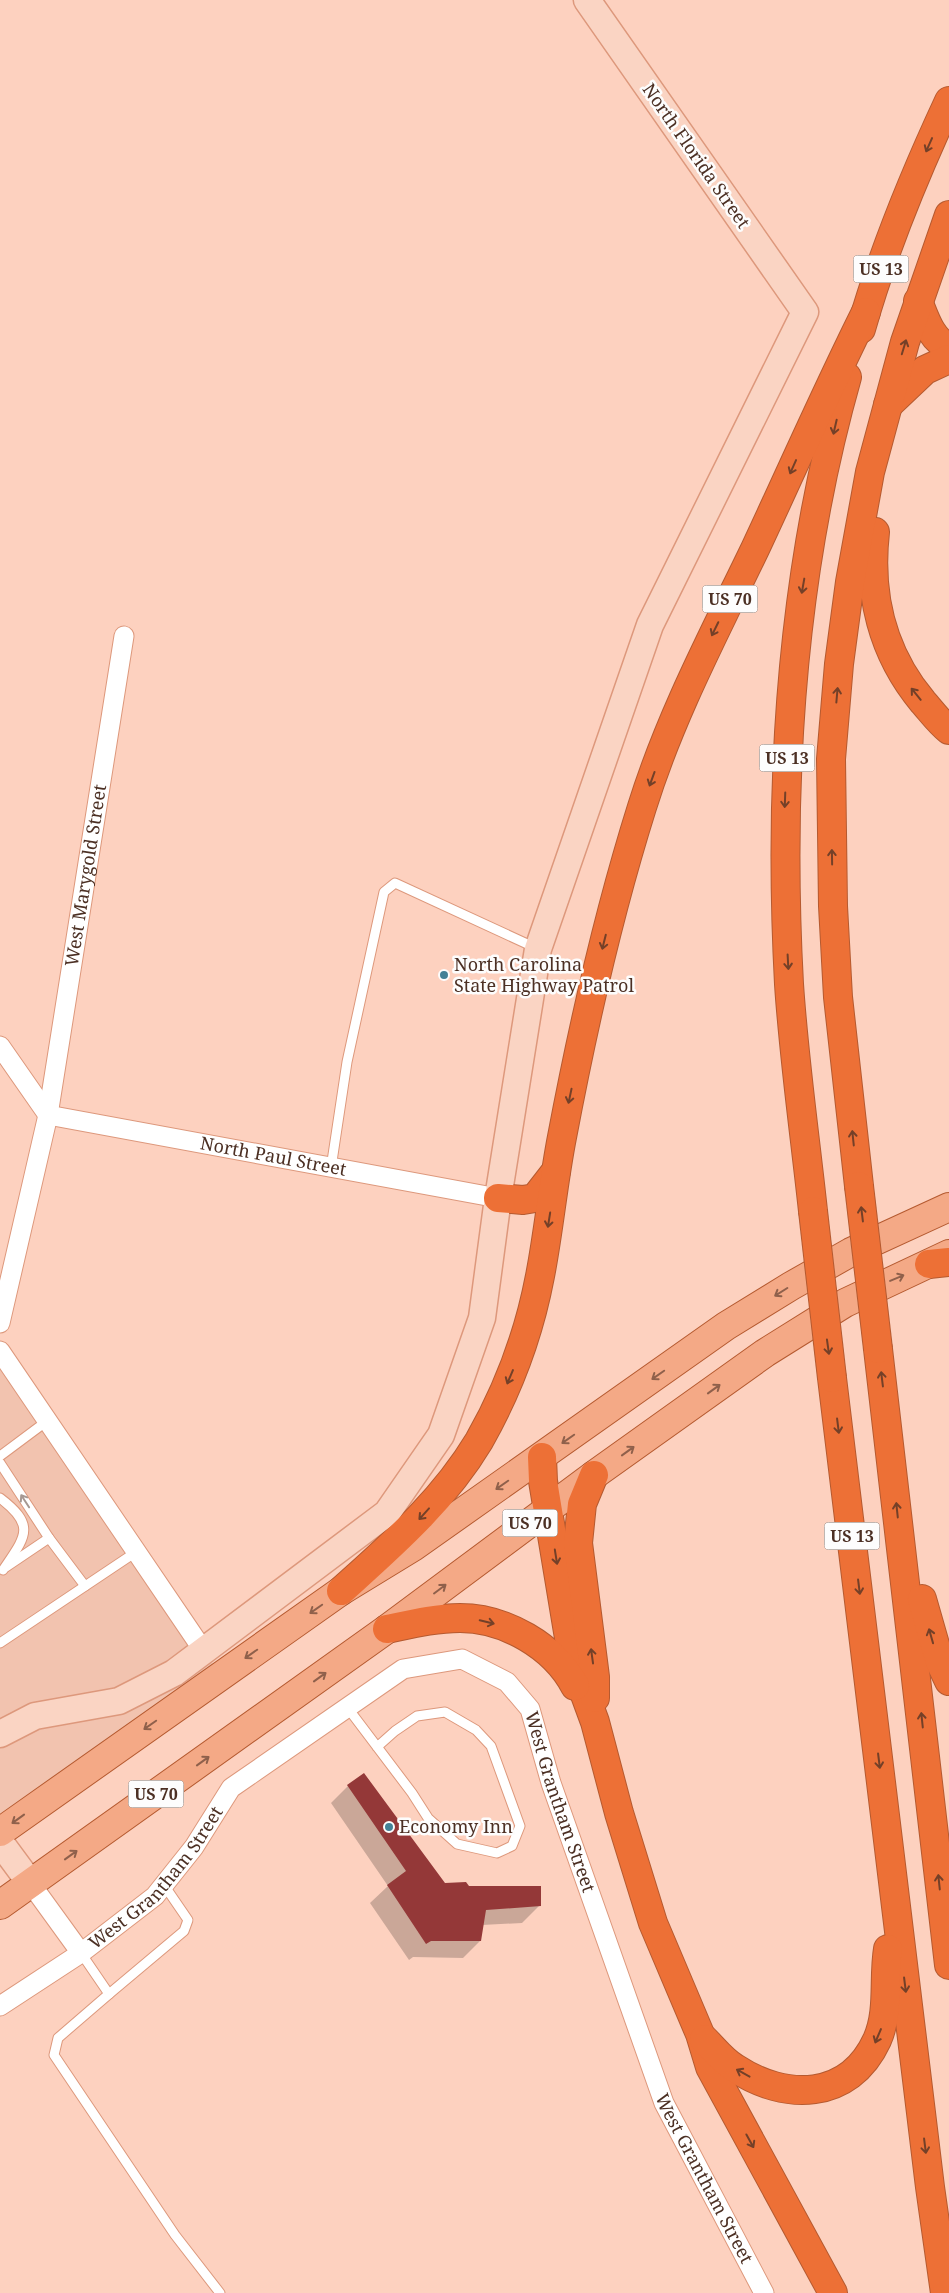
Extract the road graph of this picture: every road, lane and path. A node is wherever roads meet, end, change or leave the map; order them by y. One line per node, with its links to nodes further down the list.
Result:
1 (587, 0): 12 (street, North Florida Street)
2 (949, 101): 5 (highway, US 13, one-way to 5)
3 (949, 215): 4 (highway, US 13)
4 (918, 301): 6 (highway); 8 (highway, US 13, one-way to 4)
5 (866, 312): 16 (highway, US 70, one-way to 16); 47 (highway, US 13, one-way to 47, bridge)
6 (949, 347)
7 (949, 359): 8 (highway)
8 (887, 406): 9 (highway, US 13)
9 (870, 472): 11 (highway, one-way to 9); 30 (highway, US 13, one-way to 9, bridge)
10 (124, 636): 14 (street, West Marygold Street)
11 (949, 730)
12 (538, 949): 15 (lane); 17 (street)
13 (0, 1046): 14 (street)
14 (48, 1116): 15 (street, North Paul Street); 20 (street, West Marygold Street)
15 (331, 1168): 17 (street, North Paul Street)
16 (556, 1171): 17 (highway); 34 (highway, one-way to 34)
17 (498, 1198): 37 (street)
18 (949, 1207): 24 (main road, one-way to 24)
19 (942, 1260): 26 (main road, US 70, one-way to 19)
20 (0, 1323)
21 (0, 1351): 22 (street)
22 (48, 1421): 23 (lane); 31 (street)
23 (0, 1456)
24 (542, 1457): 28 (highway); 34 (main road, one-way to 34)
25 (0, 1464): 29 (lane, one-way to 25)
26 (594, 1475): 28 (main road, US 70); 40 (highway, one-way to 26)
27 (0, 1498): 32 (lane)
28 (548, 1510): 35 (main road, US 70, one-way to 28); 40 (highway, one-way to 40)
29 (49, 1538): 32 (lane); 33 (lane)
30 (900, 1541): 38 (highway, one-way to 30); 50 (highway, US 13, one-way to 30)
31 (136, 1552): 33 (lane); 37 (street)
32 (1, 1571)
33 (85, 1586): 36 (lane)
34 (341, 1591): 43 (main road, one-way to 43)
35 (387, 1629): 40 (highway, one-way to 40); 45 (main road, US 70, one-way to 35)
36 (0, 1643)
37 (204, 1650): 41 (street)
38 (949, 1681)
39 (347, 1708): 42 (lane); 46 (street, West Grantham Street); 55 (street, West Grantham Street)
40 (595, 1722): 53 (highway)
41 (0, 1734)
42 (377, 1747): 42 (lane)
43 (0, 1832)
44 (0, 1842): 45 (street)
45 (31, 1884): 48 (main road, US 70); 49 (street)
46 (164, 1885): 49 (street, West Grantham Street); 51 (lane)
47 (895, 1901): 53 (highway, one-way to 53); 57 (highway, US 13, one-way to 57)
48 (0, 1905)
49 (81, 1953): 51 (lane); 52 (street, West Grantham Street)
50 (949, 1965)
51 (109, 1994): 54 (lane)
52 (0, 2006)
53 (700, 2034): 56 (highway, one-way to 56)
54 (220, 2293)
55 (764, 2293)
56 (832, 2293)
57 (945, 2293)

